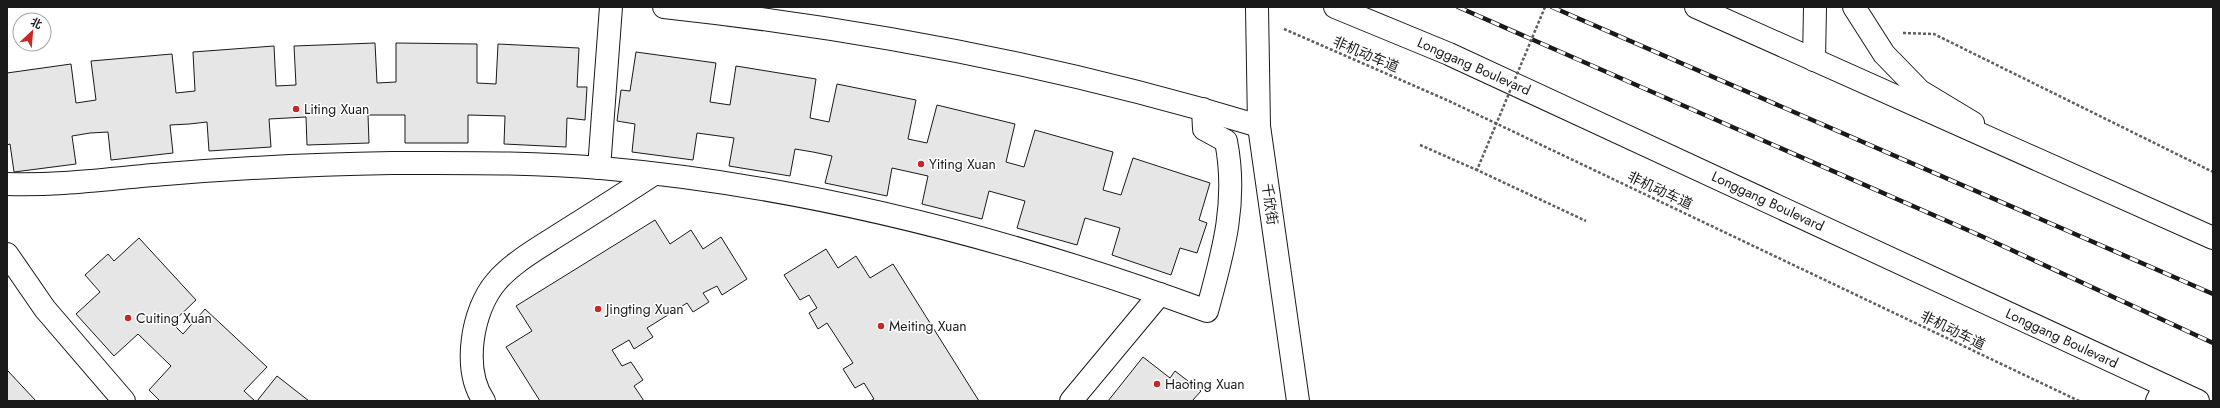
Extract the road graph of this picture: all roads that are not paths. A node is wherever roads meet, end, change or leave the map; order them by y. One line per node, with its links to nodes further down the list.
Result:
1 (611, 7): 12 (main road)
2 (664, 7): 9 (main road)
3 (1335, 7): 18 (main road, Longgang Boulevard)
4 (1696, 7): 8 (main road)
5 (1815, 7): 8 (main road)
6 (1854, 7): 11 (main road)
7 (1257, 12): 10 (main road, 千欣街)
8 (1814, 60): 11 (main road)
9 (1204, 110): 10 (main road); 17 (main road)
10 (1259, 126): 22 (main road, 千欣街)
11 (2022, 153): 15 (main road)
12 (599, 168): 13 (main road); 14 (main road)
13 (654, 174): 17 (main road); 20 (main road)
14 (7, 184)
15 (2213, 238)
16 (7, 254): 19 (main road)
17 (1160, 294): 21 (main road)
18 (2161, 393): 23 (main road, Longgang Boulevard)
19 (124, 401)
20 (484, 401)
21 (1071, 401)
22 (1298, 401)
23 (2198, 401)

